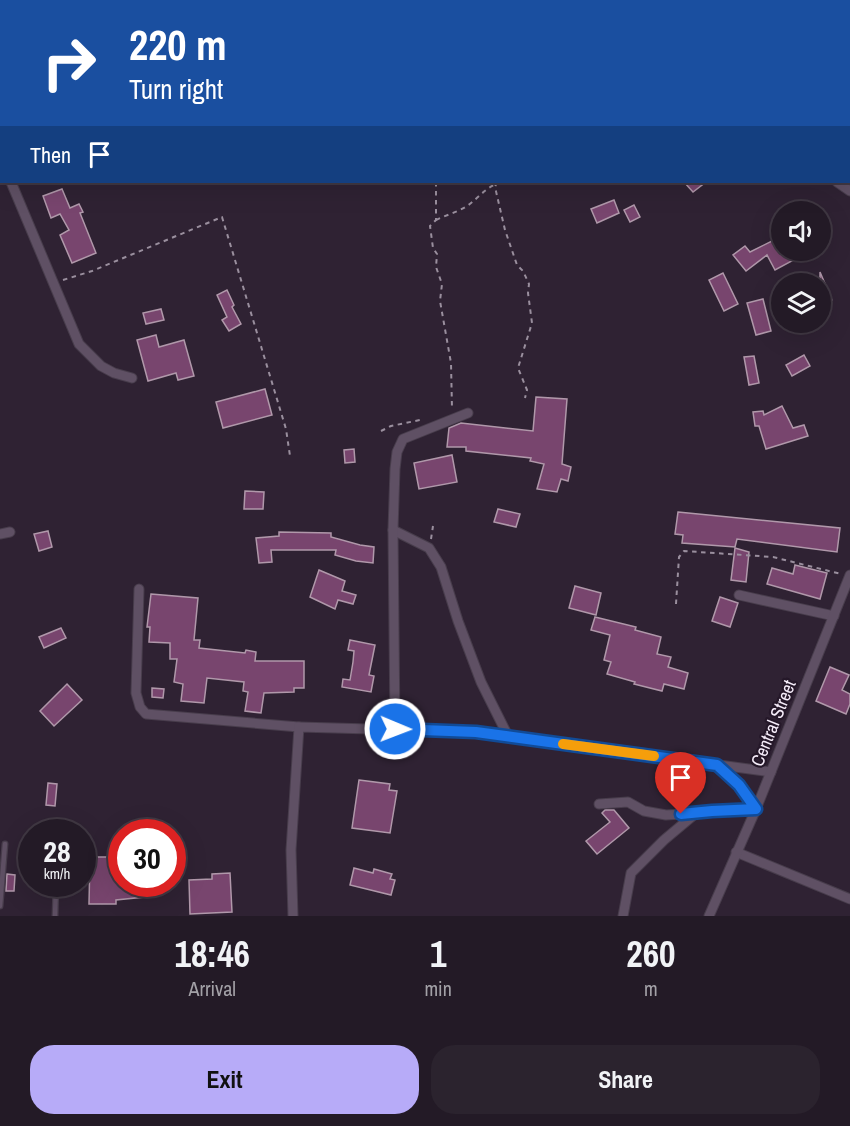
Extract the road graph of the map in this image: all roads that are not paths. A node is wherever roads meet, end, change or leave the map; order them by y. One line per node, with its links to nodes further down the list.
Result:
1 (11, 183): 2 (street)
2 (132, 378)
3 (468, 413): 4 (street)
4 (393, 530): 10 (street); 11 (street)
5 (850, 576): 8 (street, Central Street)
6 (139, 588): 9 (street)
7 (739, 595): 8 (street)
8 (834, 616): 13 (street, Central Street)
9 (299, 727): 10 (street); 23 (street)
10 (395, 729): 11 (street)
11 (508, 736): 12 (street)
12 (717, 765): 13 (street); 15 (street)
13 (771, 772): 15 (street, Central Street)
14 (599, 804): 16 (street)
15 (756, 809): 16 (street); 18 (street, Central Street)
16 (695, 814): 24 (street)
17 (5, 844): 21 (lane)
18 (736, 852): 20 (street); 25 (street, Central Street)
19 (56, 897): 22 (lane)
20 (850, 899)
21 (0, 906)
22 (56, 916)
23 (293, 916)
24 (623, 916)
25 (709, 916)

